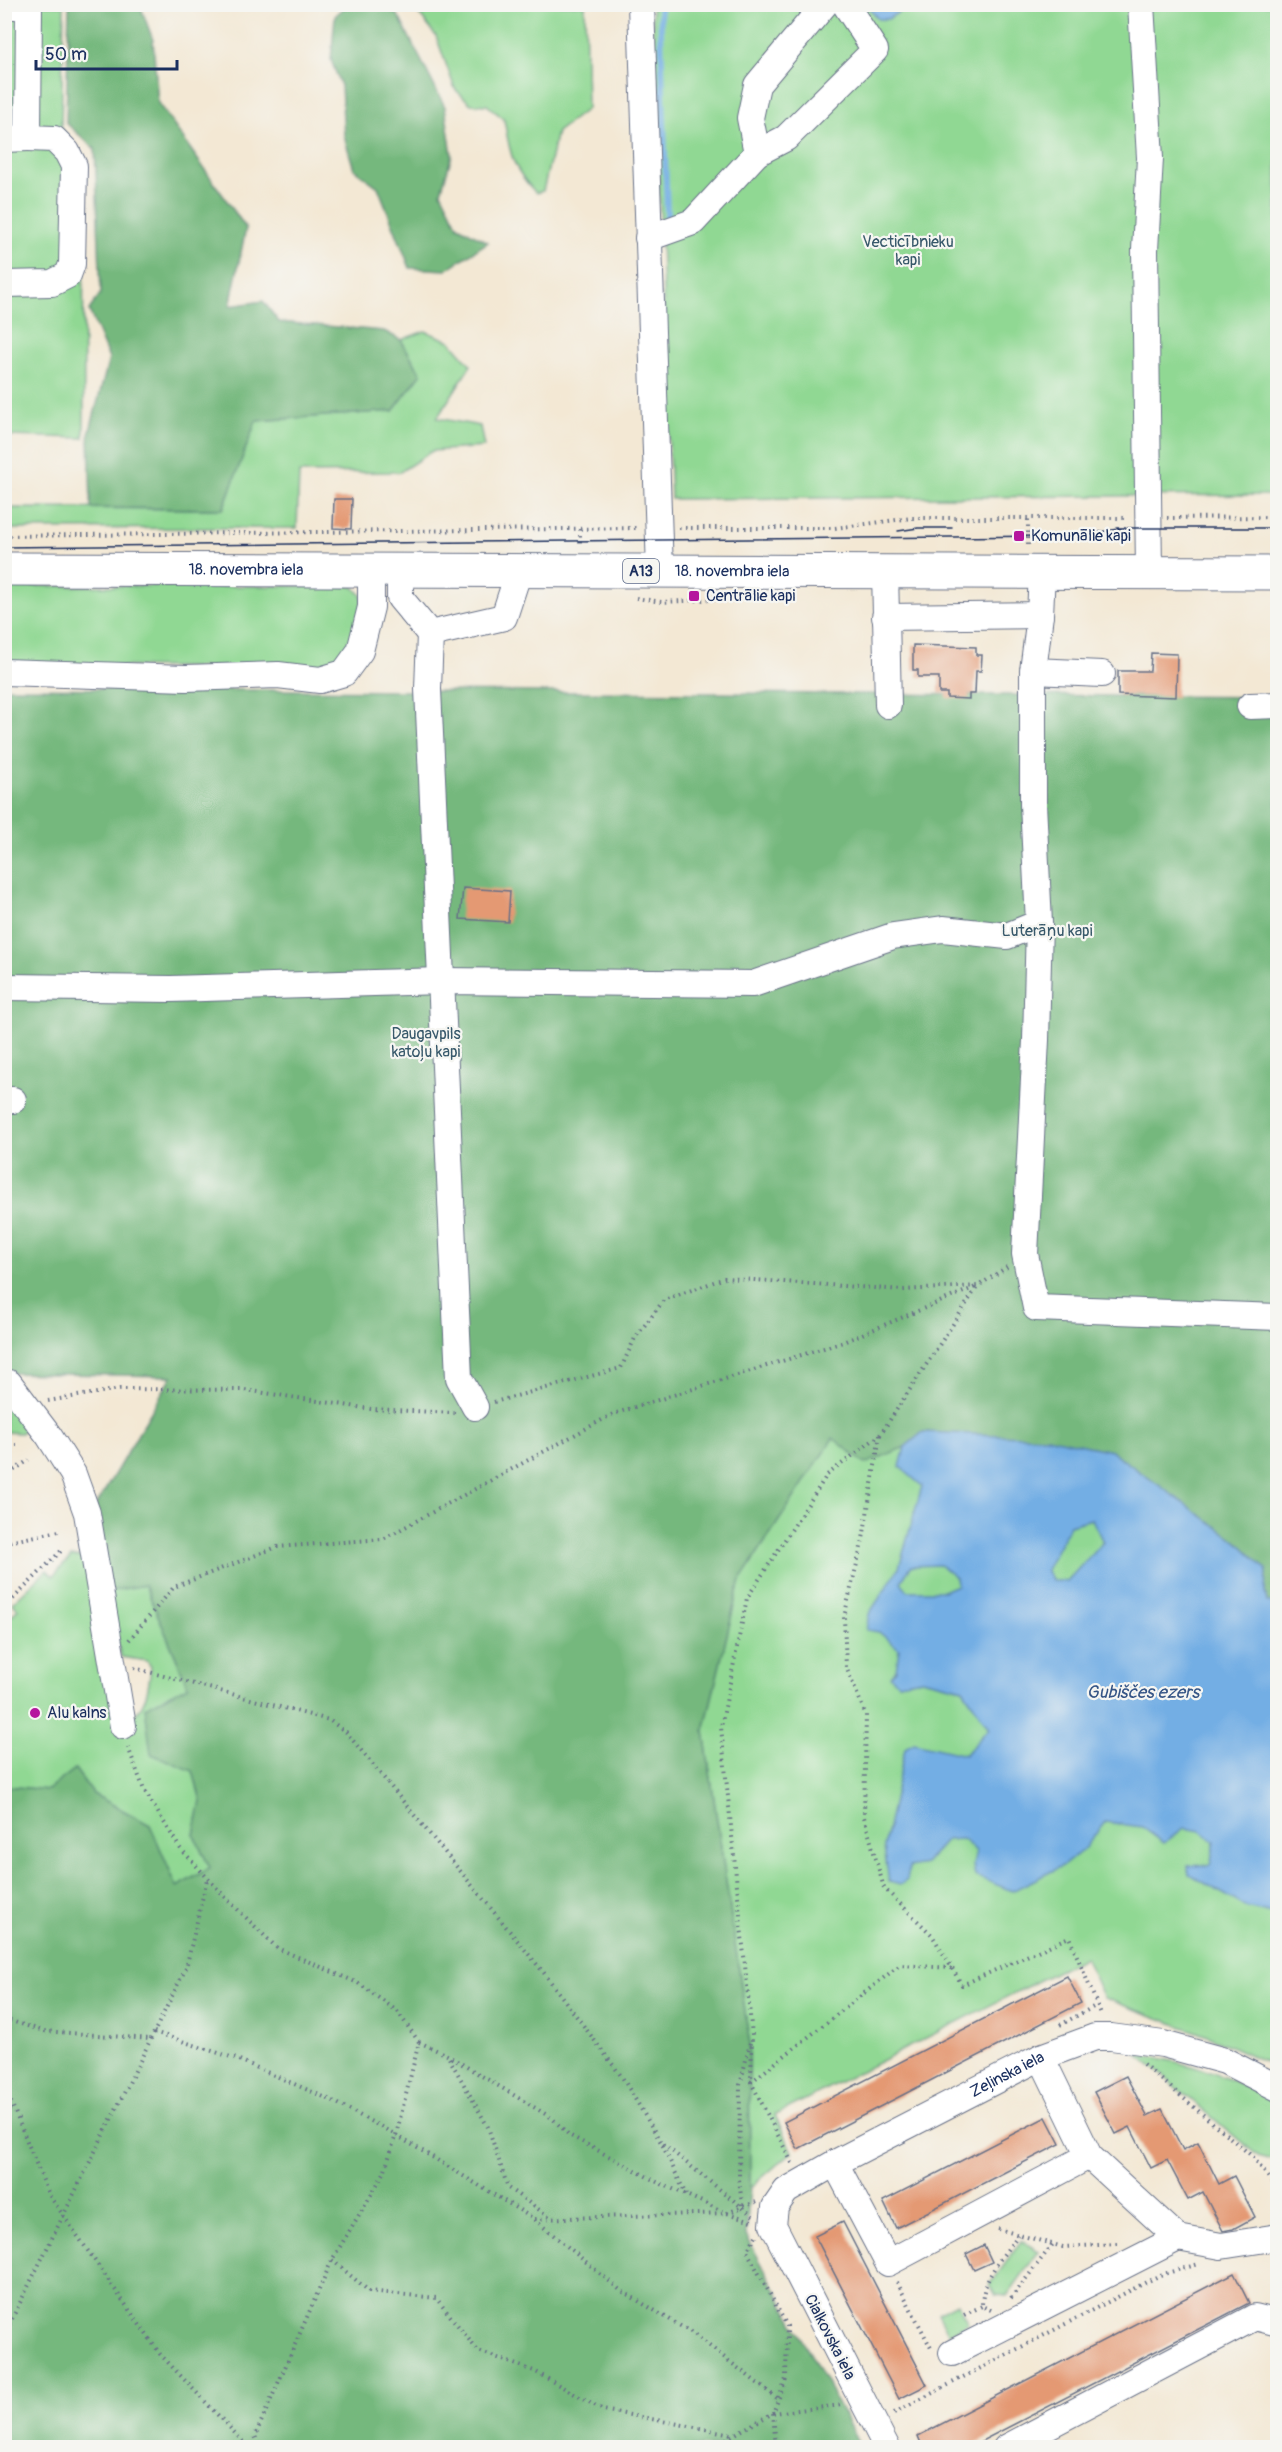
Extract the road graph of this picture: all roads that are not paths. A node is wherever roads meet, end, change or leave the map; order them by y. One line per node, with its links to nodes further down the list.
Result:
1 (641, 4): 8 (street)
2 (825, 4): 7 (street)
3 (845, 4): 7 (street)
4 (1142, 4): 16 (street)
5 (4, 6): 6 (street)
6 (16, 139): 9 (street)
7 (757, 153): 8 (street)
8 (648, 238): 14 (street)
9 (4, 284)
10 (1035, 559): 15 (main road, 18. novembra iela / A13); 16 (main road, 18. novembra iela / A13); 18 (street)
11 (4, 569): 12 (main road, 18. novembra iela / A13)
12 (385, 570): 13 (main road, 18. novembra iela / A13); 20 (street); 22 (street)
13 (519, 571): 14 (main road, 18. novembra iela / A13); 20 (street)
14 (660, 571): 15 (main road, 18. novembra iela / A13)
15 (885, 571): 19 (street)
16 (1149, 572): 17 (main road, 18. novembra iela / A13)
17 (1278, 573)
18 (1040, 615): 19 (street); 21 (street)
19 (885, 618): 24 (street)
20 (430, 634): 28 (street)
21 (1033, 671): 23 (street); 27 (street)
22 (4, 672)
23 (1102, 674)
24 (888, 705)
25 (1278, 705): 26 (street)
26 (1250, 706)
27 (1039, 923): 28 (street); 30 (street)
28 (442, 981): 29 (street); 32 (street)
29 (4, 987)
30 (1278, 1317)
31 (9, 1383): 33 (street)
32 (475, 1407)
33 (123, 1726)
34 (1041, 2057): 35 (street, Zeļinska iela); 36 (street); 37 (street, Zeļinska iela)
35 (1278, 2088)
36 (1089, 2156): 37 (street); 40 (street)
37 (835, 2163): 38 (street, Zeļinska iela)
38 (770, 2219): 43 (street, Cialkovska iela)
39 (1278, 2236): 40 (street)
40 (1178, 2238): 42 (street)
41 (1278, 2323): 44 (street)
42 (943, 2360)
43 (887, 2448)
44 (1006, 2448)

